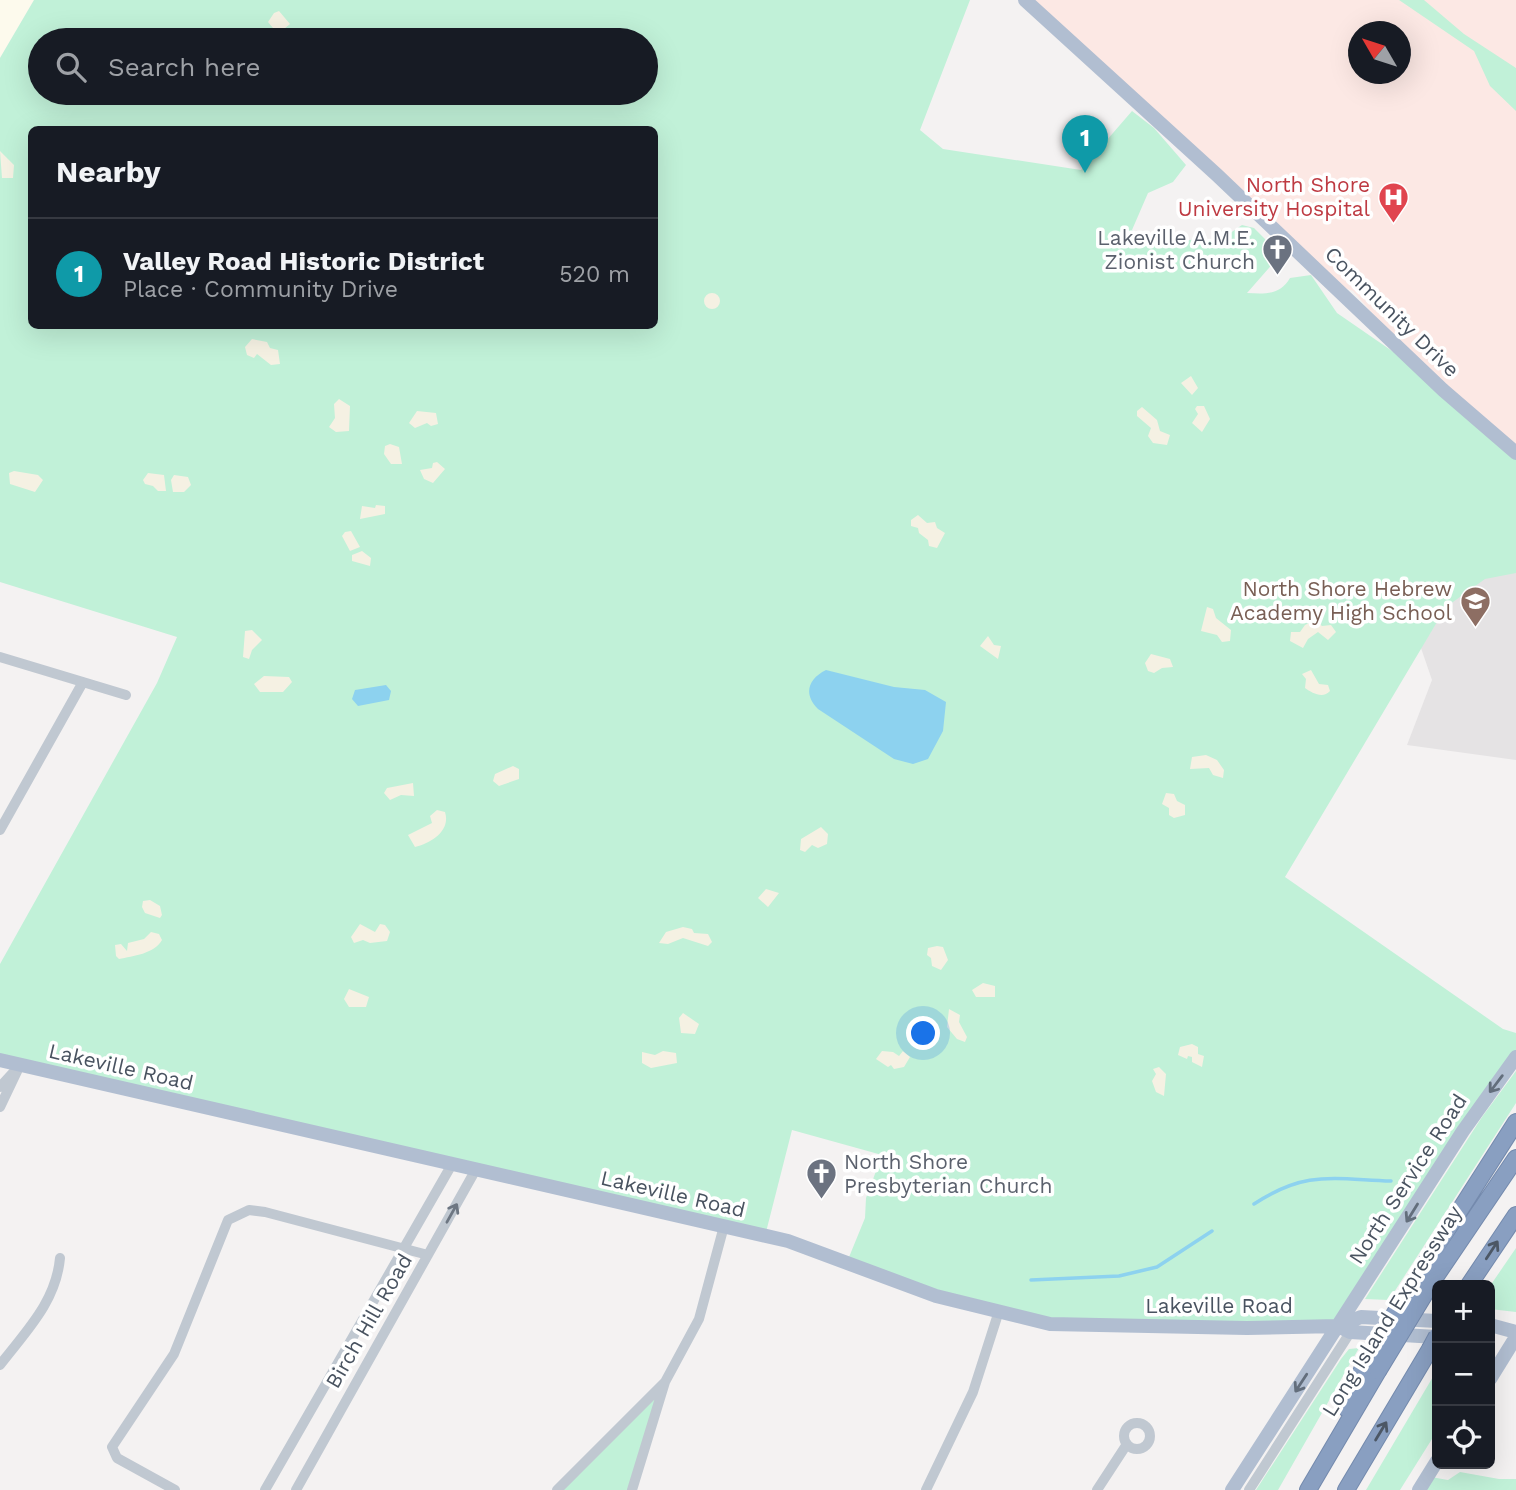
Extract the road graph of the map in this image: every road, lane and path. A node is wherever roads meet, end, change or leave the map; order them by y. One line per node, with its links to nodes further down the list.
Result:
1 (1025, 0): 2 (main road, Community Drive)
2 (1516, 453)
3 (0, 657): 4 (street)
4 (83, 682): 5 (street); 6 (street)
5 (125, 695)
6 (5, 812): 7 (street)
7 (0, 830)
8 (1516, 1057): 27 (main road, North Service Road, one-way to 27)
9 (0, 1060): 10 (main road, Lakeville Road)
10 (20, 1065): 11 (street); 12 (street); 15 (main road, Lakeville Road)
11 (0, 1087)
12 (0, 1107)
13 (1516, 1122): 22 (highway)
14 (1516, 1158): 22 (highway, Long Island Expressway)
15 (451, 1166): 16 (main road, Lakeville Road); 19 (street)
16 (475, 1171): 18 (main road, Lakeville Road); 20 (street, Birch Hill Road, one-way to 16)
17 (1516, 1214): 23 (highway, one-way to 17)
18 (724, 1226): 24 (main road, Lakeville Road); 34 (street)
19 (404, 1248): 20 (street); 38 (street); 39 (street)
20 (428, 1255): 40 (street, Birch Hill Road)
21 (60, 1258): 32 (street)
22 (1426, 1278): 46 (highway, bridge)
23 (1472, 1280)
24 (998, 1314): 27 (main road, Lakeville Road); 37 (street)
25 (1432, 1321): 27 (main road, Lakeville Road)
26 (1495, 1327): 28 (main road)
27 (1344, 1329): 30 (main road, Lakeville Road); 44 (main road, North Service Road, one-way to 44); 45 (street)
28 (1516, 1334): 29 (main road); 33 (main road)
29 (1495, 1337)
30 (1432, 1341)
31 (1434, 1343): 47 (highway, one-way to 31)
32 (0, 1365)
33 (1495, 1370)
34 (665, 1382): 41 (street); 42 (street)
35 (1127, 1444): 43 (street)
36 (1432, 1469): 48 (main road)
37 (931, 1488)
38 (175, 1490)
39 (265, 1490)
40 (296, 1490)
41 (557, 1490)
42 (632, 1490)
43 (1097, 1490)
44 (1232, 1490)
45 (1249, 1490)
46 (1308, 1490)
47 (1346, 1490)
48 (1419, 1490)

